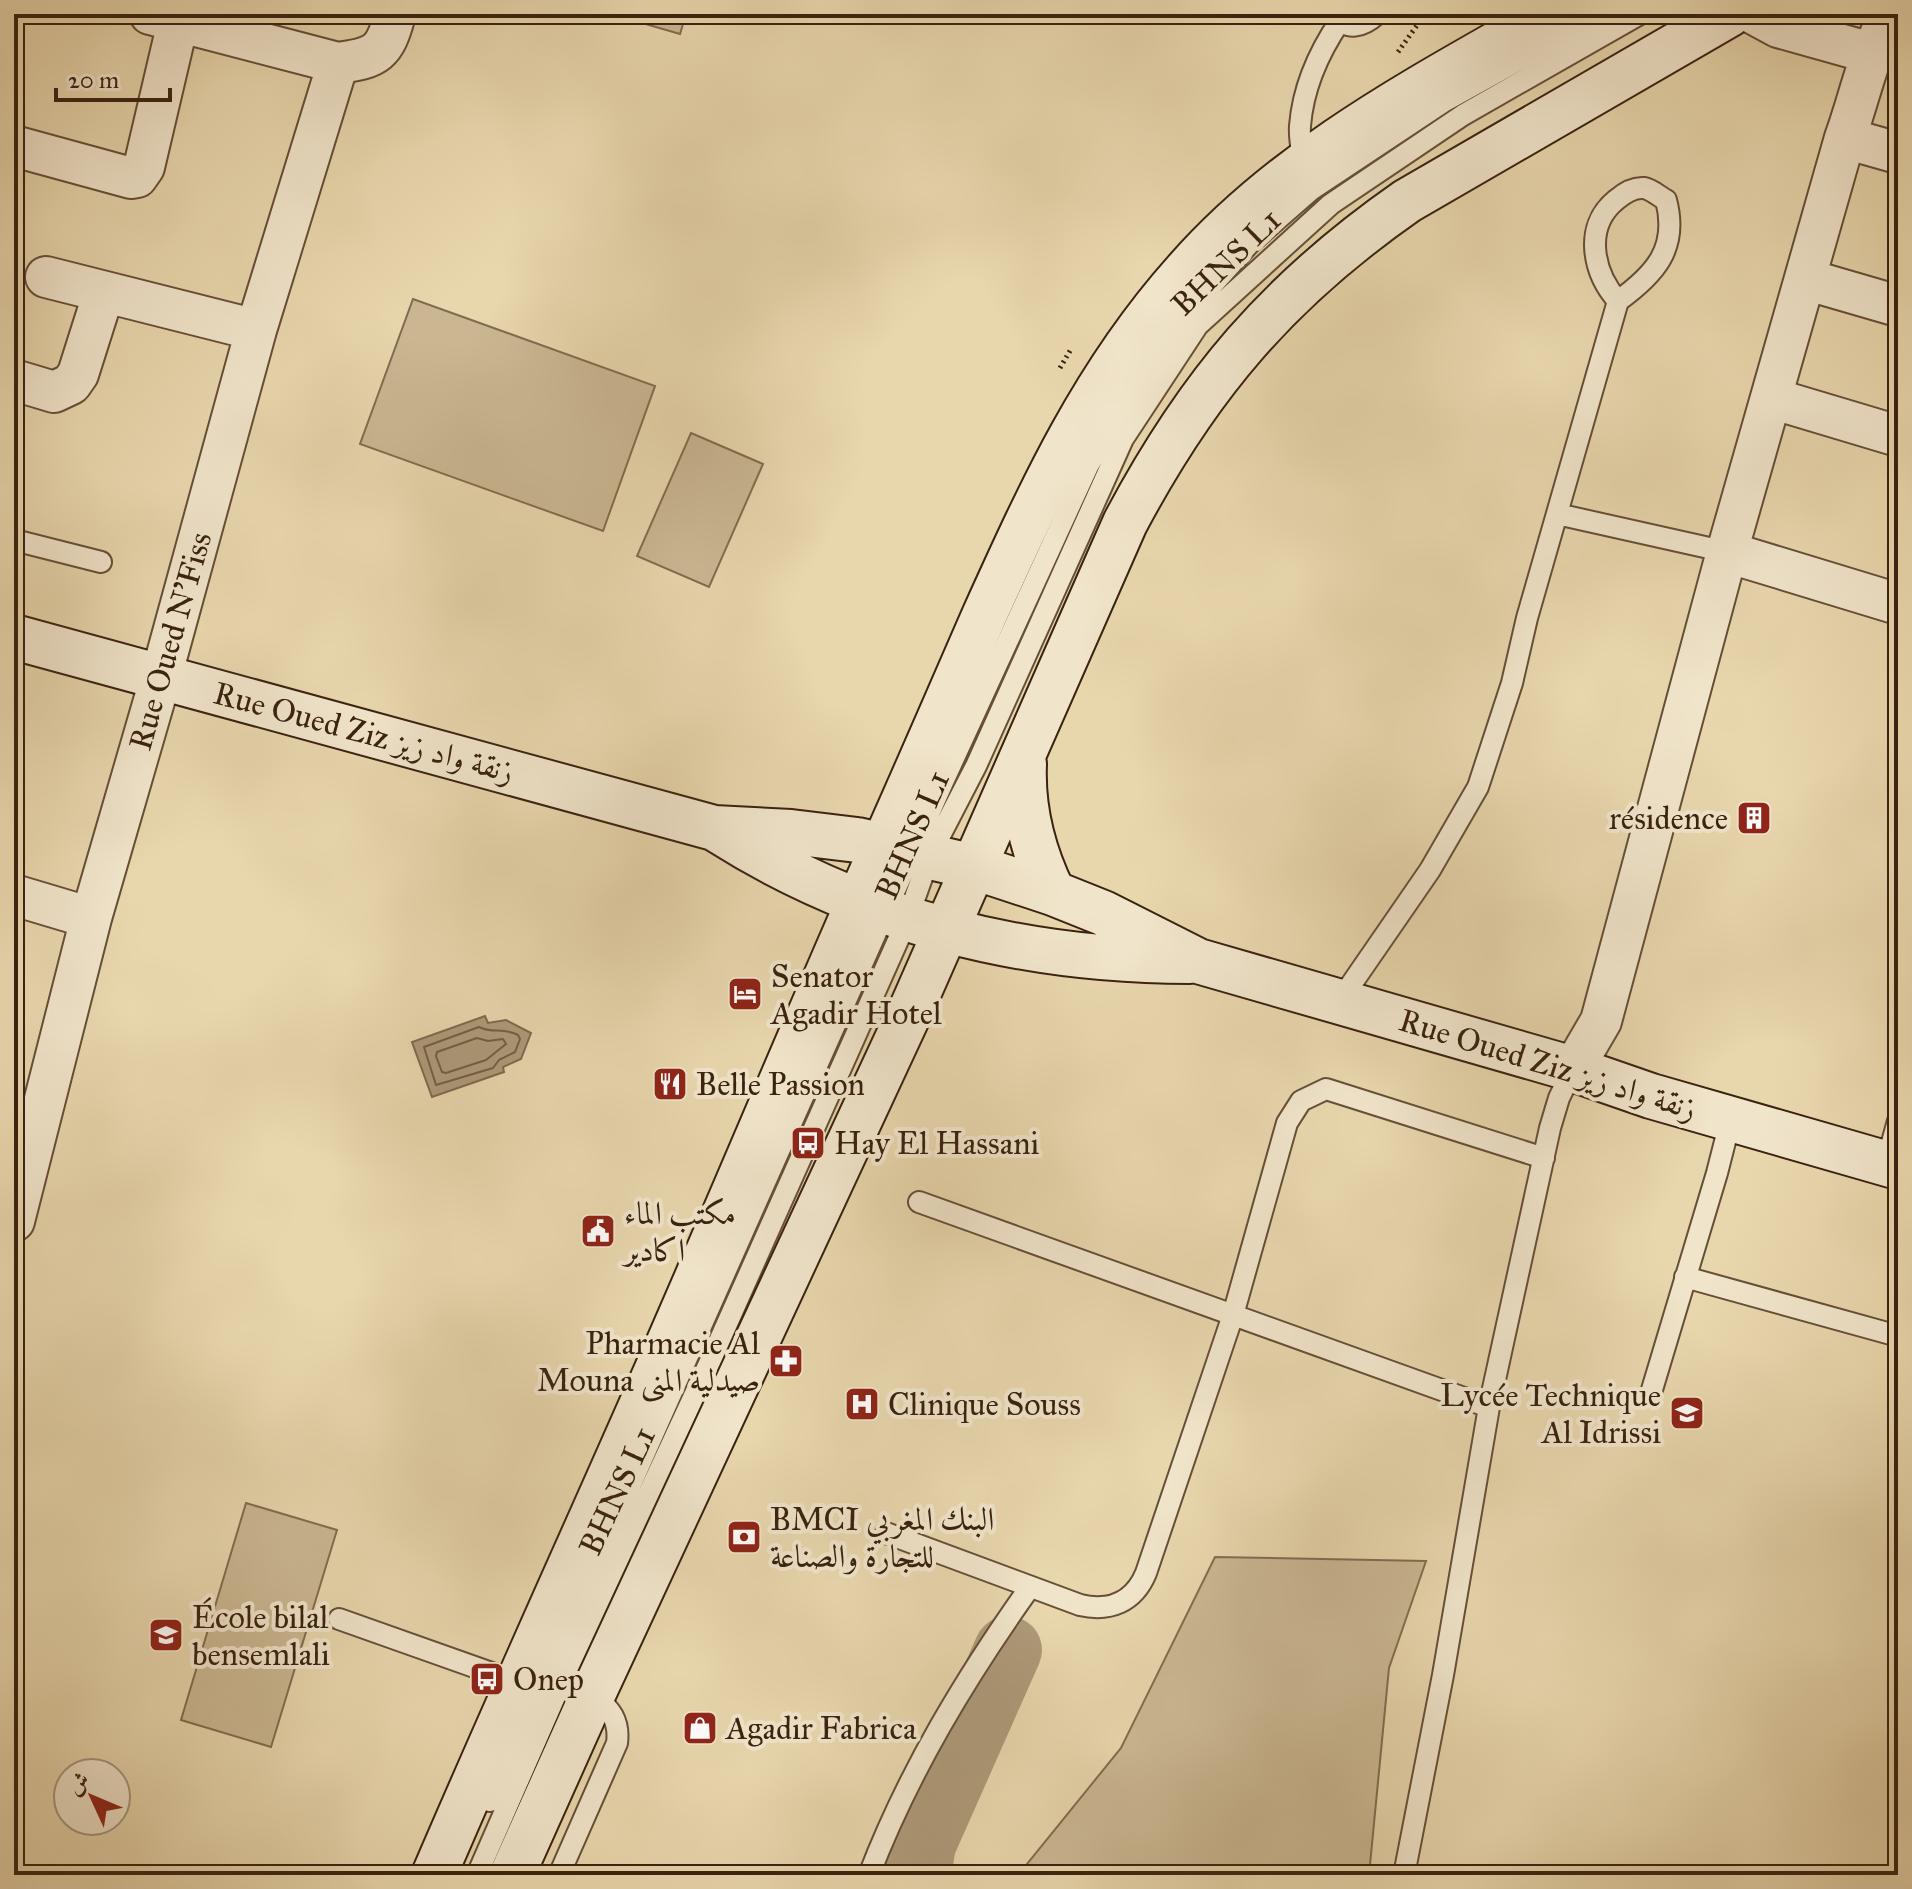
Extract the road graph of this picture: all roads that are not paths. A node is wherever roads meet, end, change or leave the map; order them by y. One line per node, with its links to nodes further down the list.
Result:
1 (395, 14): 13 (street)
2 (1377, 14): 9 (lane)
3 (1549, 14): 17 (street)
4 (1602, 14): 36 (lane, BHNS L1)
5 (1640, 14): 36 (lane, BHNS L1)
6 (1730, 14): 34 (street)
7 (1754, 14): 12 (street)
8 (1891, 14): 12 (street)
9 (1337, 17): 17 (lane)
10 (164, 18): 11 (street); 15 (street)
11 (238, 25): 13 (street)
12 (1871, 53): 14 (street)
13 (338, 63): 23 (street, Rue Oued N'Fiss)
14 (1845, 138): 16 (street); 19 (street)
15 (14, 146)
16 (1898, 153)
17 (1304, 164): 36 (street)
18 (46, 277): 20 (street)
19 (1805, 279): 22 (street); 25 (street)
20 (104, 292): 23 (street); 24 (street)
21 (1618, 301): 21 (lane); 27 (lane)
22 (1898, 306)
23 (256, 330): 33 (street, Rue Oued N'Fiss)
24 (14, 380)
25 (1771, 398): 26 (street); 29 (street)
26 (1898, 436)
27 (1557, 514): 29 (lane); 43 (lane)
28 (14, 540): 30 (lane)
29 (1727, 552): 31 (street); 44 (street)
30 (101, 562)
31 (1898, 604)
32 (14, 637): 33 (street, Rue Oued Ziz زنقة واد زيز)
33 (161, 677): 35 (street, Rue Oued Ziz زنقة واد زيز); 41 (street, Rue Oued N'Fiss)
34 (1025, 753): 37 (street); 38 (street)
35 (714, 828): 36 (street, Rue Oued Ziz زنقة واد زيز); 40 (street, Rue Oued Ziz زنقة واد زيز)
36 (909, 850): 37 (street, Rue Oued Ziz زنقة واد زيز); 40 (street)
37 (974, 867): 38 (street, Rue Oued Ziz زنقة واد زيز); 40 (street)
38 (1053, 893): 42 (street, Rue Oued Ziz زنقة واد زيز)
39 (14, 895): 41 (street)
40 (899, 916): 42 (street, Rue Oued Ziz زنقة واد زيز); 60 (street); 61 (street); 63 (lane, BHNS L1); 64 (lane, BHNS L1)
41 (91, 918): 49 (street, Rue Oued N'Fiss)
42 (1198, 961): 43 (street, Rue Oued Ziz زنقة واد زيز)
43 (1339, 1002): 44 (street, Rue Oued Ziz زنقة واد زيز)
44 (1573, 1069): 45 (street, Rue Oued Ziz زنقة واد زيز); 47 (lane)
45 (1731, 1118): 48 (street, Rue Oued Ziz زنقة واد زيز); 52 (lane)
46 (1898, 1121): 48 (lane)
47 (1544, 1158): 53 (lane); 56 (lane)
48 (1892, 1166)
49 (20, 1179): 51 (street, Rue Oued N'Fiss)
50 (919, 1202): 53 (lane)
51 (14, 1221)
52 (1685, 1277): 54 (lane); 55 (lane)
53 (1233, 1315): 56 (lane); 58 (lane)
54 (1898, 1336)
55 (1651, 1393)
56 (1489, 1407): 68 (lane)
57 (886, 1533): 58 (lane)
58 (1030, 1587): 67 (lane)
59 (339, 1619): 60 (lane)
60 (517, 1682): 62 (street)
61 (593, 1694): 65 (street); 66 (lane)
62 (434, 1875)
63 (457, 1875)
64 (477, 1875)
65 (512, 1875)
66 (559, 1875)
67 (869, 1875)
68 (1404, 1875)

